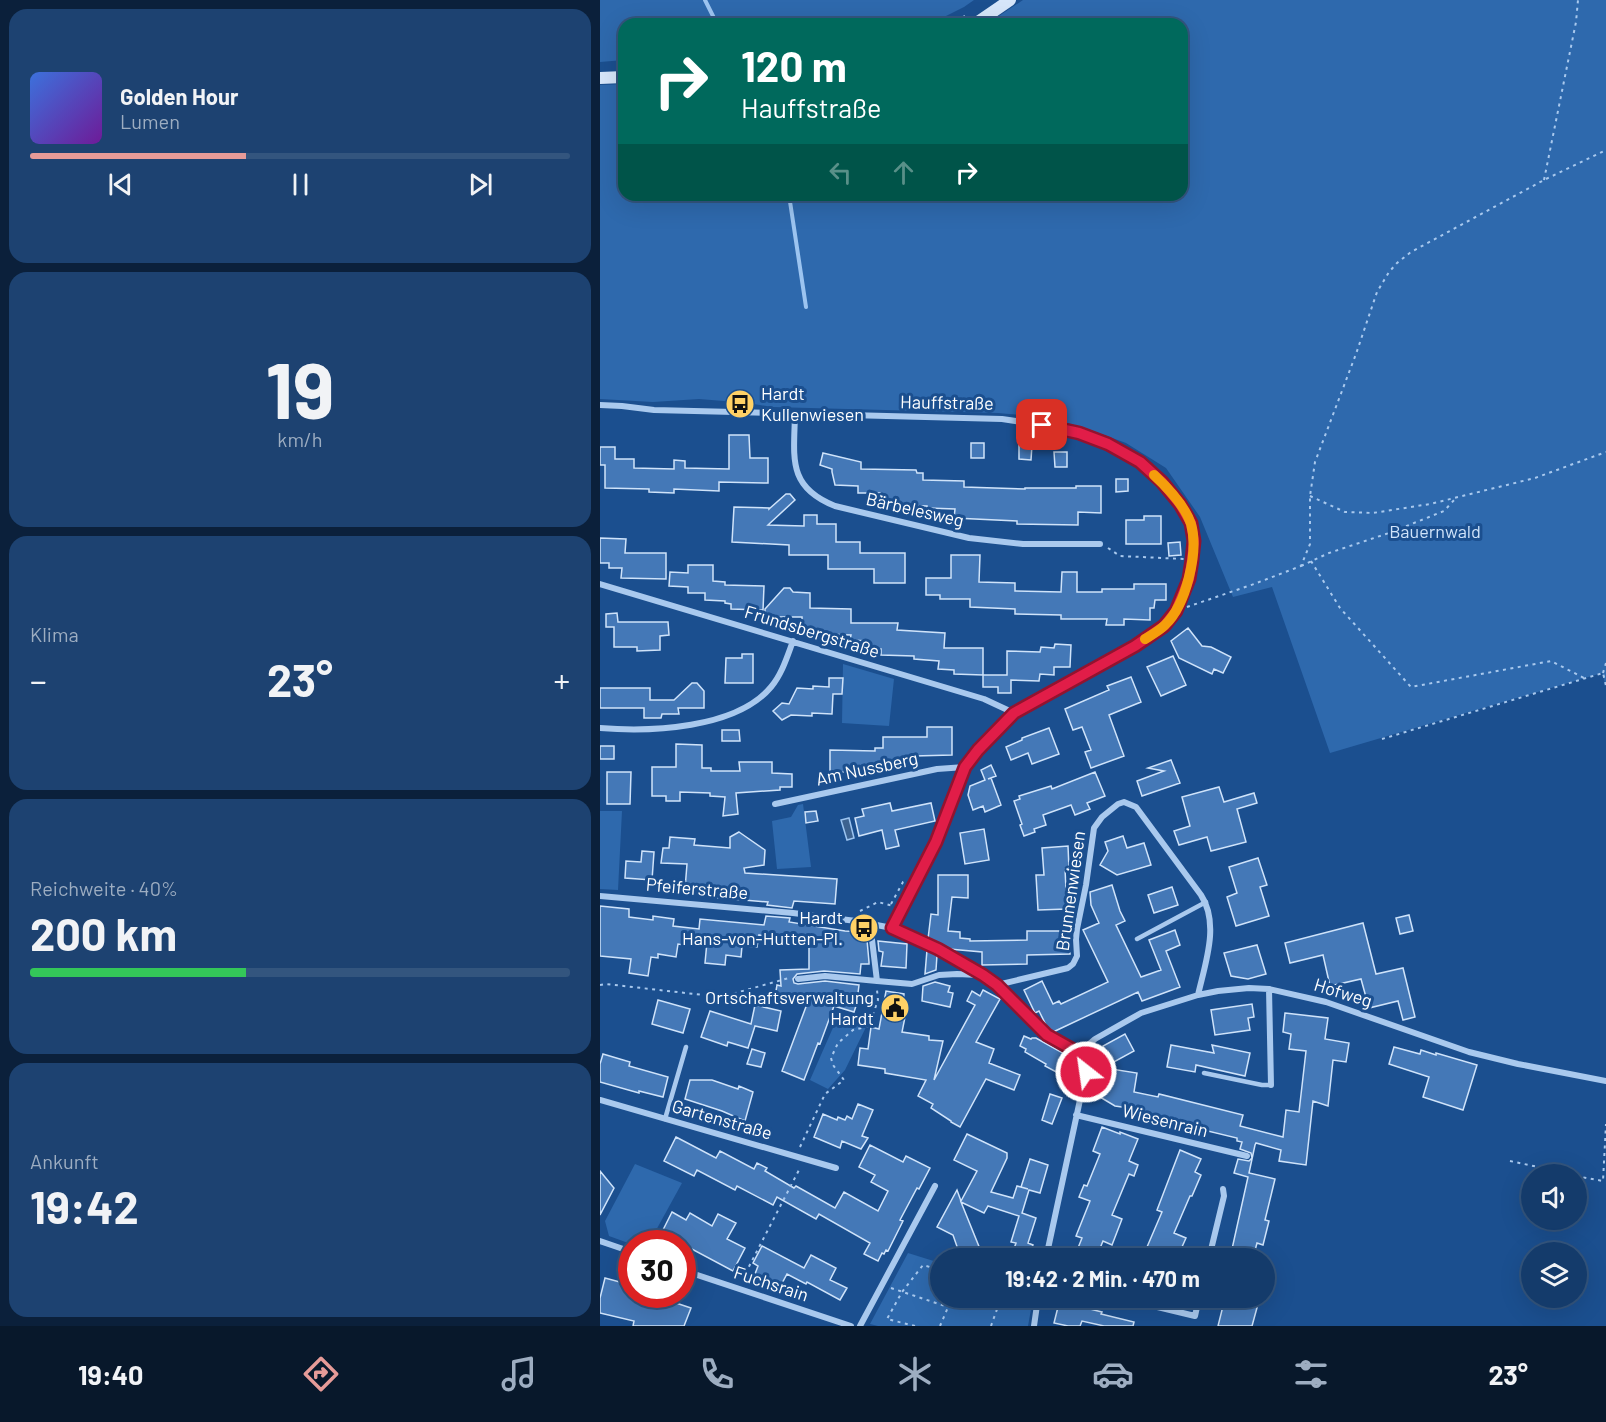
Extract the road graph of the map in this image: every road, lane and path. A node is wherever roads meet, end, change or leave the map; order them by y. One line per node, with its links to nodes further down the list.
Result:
1 (1010, 0): 3 (main road)
2 (1578, 0): 7 (path)
3 (984, 18)
4 (618, 77): 5 (main road)
5 (600, 78)
6 (1606, 150): 7 (path)
7 (1544, 180): 11 (path)
8 (600, 405): 9 (street, Hauffstraße)
9 (795, 414): 13 (street, Bärbelesweg); 14 (street, Hauffstraße)
10 (1606, 452): 12 (path)
11 (1310, 496): 12 (path); 16 (path)
12 (1458, 496): 15 (path)
13 (1100, 544): 14 (path)
14 (1192, 560): 18 (street, Hauffstraße)
15 (1311, 561): 16 (path); 22 (path)
16 (1301, 566): 18 (path)
17 (600, 584): 19 (street, Frundsbergstraße)
18 (1176, 611): 24 (street, Hauffstraße)
19 (793, 641): 24 (street, Frundsbergstraße); 25 (street)
20 (1606, 663): 21 (path)
21 (1605, 672): 22 (path); 23 (path)
22 (1586, 679): 26 (path)
23 (1606, 686)
24 (1014, 713): 27 (street, Hauffstraße)
25 (600, 728)
26 (1382, 739)
27 (965, 767): 28 (street, Am Nussberg); 31 (street, Hauffstraße)
28 (775, 804)
29 (600, 896): 32 (street, Pfeiferstraße)
30 (1206, 903): 35 (lane); 40 (street, Brunnenwiesen); 42 (street, Brunnenwiesen)
31 (901, 911): 32 (path); 34 (street, Hauffstraße)
32 (851, 920): 33 (street, Pfeiferstraße)
33 (870, 923): 34 (street, Pfeiferstraße); 38 (street)
34 (892, 928): 36 (street, Pfeiferstraße)
35 (1137, 939)
36 (983, 975): 38 (street); 40 (street, Pfeiferstraße)
37 (798, 979): 38 (street); 39 (path)
38 (877, 981): 53 (path)
39 (600, 985)
40 (997, 985): 44 (street, Pfeiferstraße)
41 (1269, 988): 42 (street, Hofweg); 46 (street, Hofweg); 47 (street)
42 (1198, 995): 44 (street, Hofweg)
43 (686, 1047): 50 (lane)
44 (1079, 1053): 49 (street)
45 (1204, 1073): 47 (lane)
46 (1606, 1081)
47 (1271, 1085)
48 (600, 1100): 50 (street, Gartenstraße)
49 (1076, 1115): 52 (street, Wiesenrain); 63 (street)
50 (665, 1119): 53 (street, Gartenstraße)
51 (1606, 1124): 58 (path)
52 (1247, 1156)
53 (795, 1158): 54 (street, Gartenstraße)
54 (804, 1160): 57 (street, Gartenstraße); 68 (path)
55 (1510, 1161): 56 (path)
56 (1524, 1164)
57 (836, 1168)
58 (1587, 1178)
59 (934, 1186): 67 (street)
60 (1223, 1189): 64 (street)
61 (600, 1241): 62 (street)
62 (618, 1247)
63 (1048, 1248)
64 (1211, 1248)
65 (930, 1267): 69 (path)
66 (696, 1275): 68 (street, Fuchsrain)
67 (882, 1285): 69 (path); 77 (street)
68 (737, 1289): 76 (street, Fuchsrain)
69 (902, 1292): 70 (path); 78 (path)
70 (930, 1301)
71 (948, 1308): 79 (path)
72 (997, 1308): 80 (path)
73 (1037, 1308): 81 (street)
74 (1162, 1308): 75 (street)
75 (1197, 1308)
76 (851, 1326)
77 (860, 1326)
78 (915, 1326)
79 (940, 1326)
80 (991, 1326)
81 (1034, 1326)

